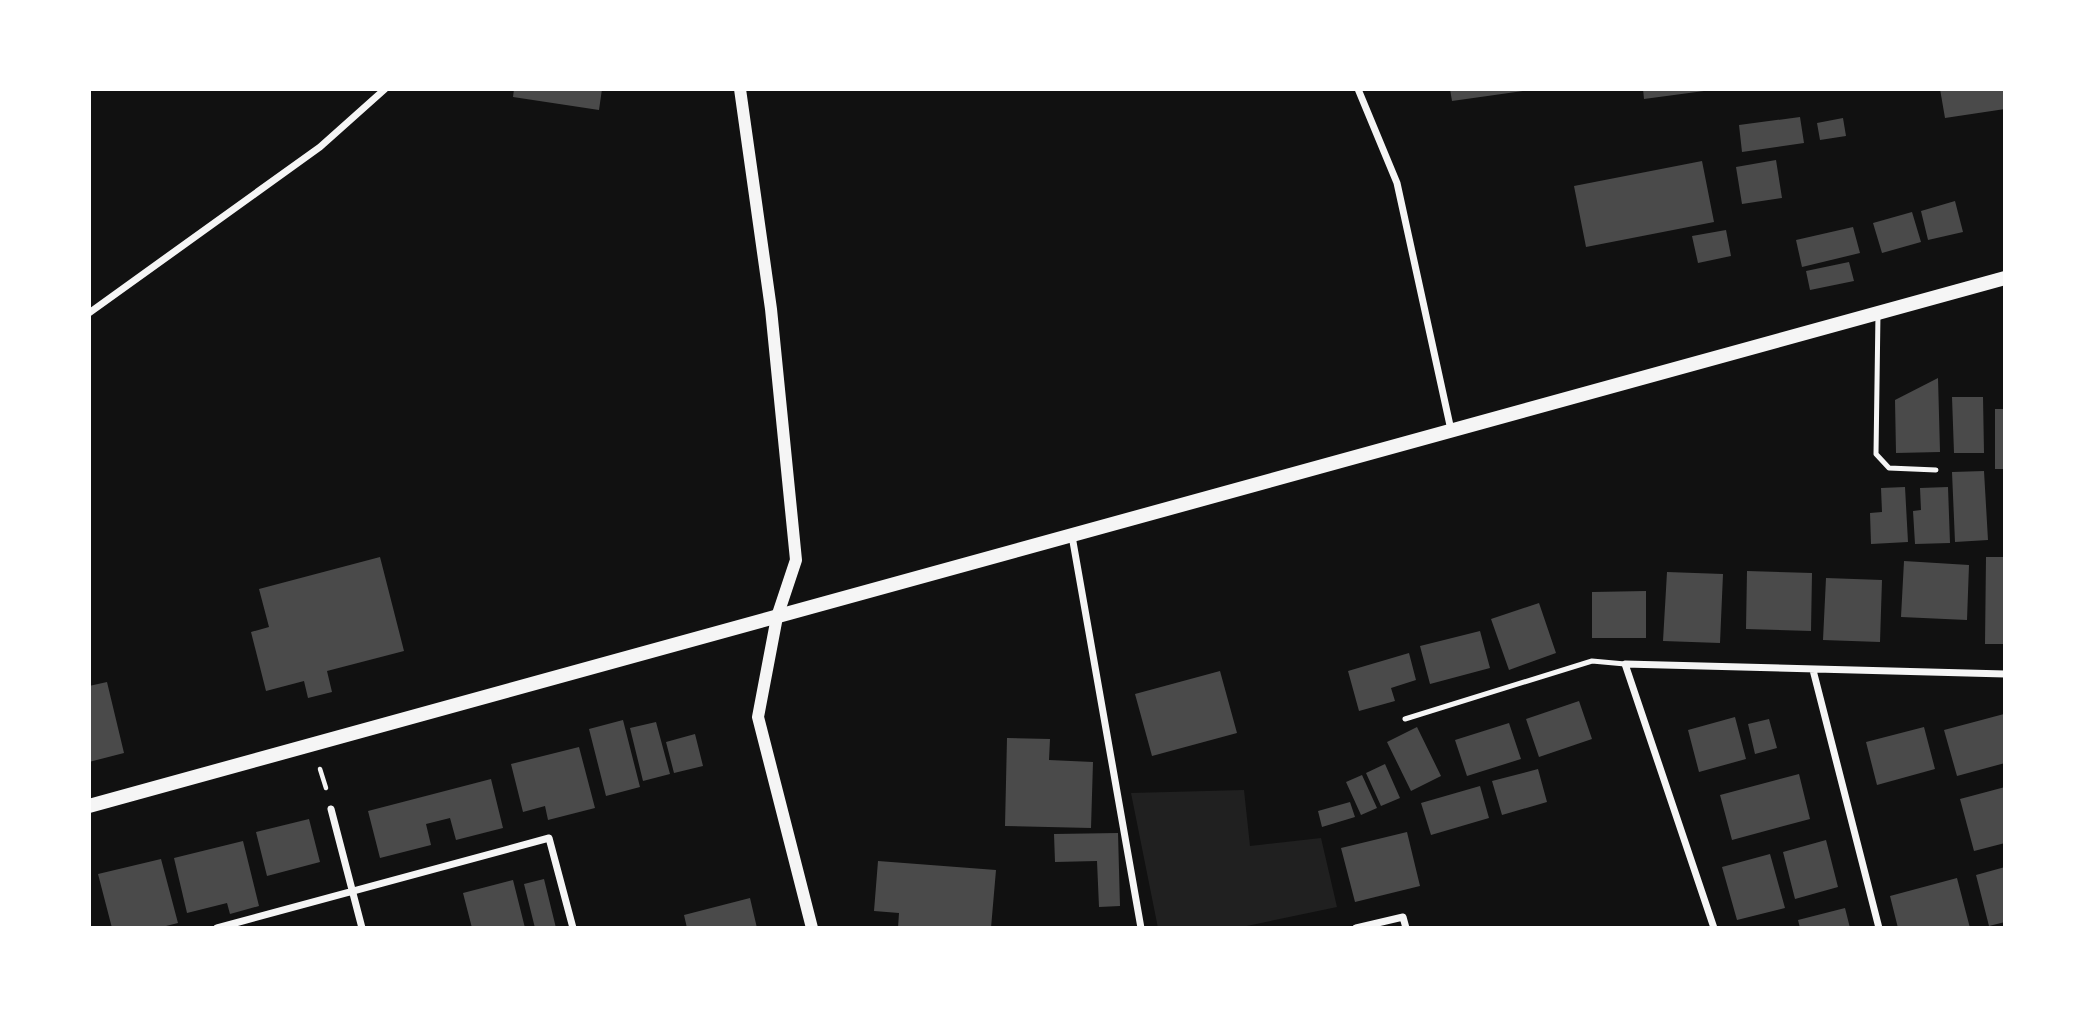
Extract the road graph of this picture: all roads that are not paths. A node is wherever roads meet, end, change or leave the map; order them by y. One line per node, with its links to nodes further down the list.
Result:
1 (385, 89): 5 (street)
2 (740, 89): 10 (street)
3 (1359, 89): 7 (street)
4 (2005, 278): 6 (main road)
5 (89, 313)
6 (1878, 313): 7 (main road); 8 (lane)
7 (1451, 431): 9 (main road)
8 (1936, 470)
9 (1072, 536): 10 (main road); 22 (street)
10 (776, 617): 15 (main road); 21 (street)
11 (1625, 664): 12 (street); 14 (lane); 25 (street)
12 (1813, 670): 13 (street); 26 (street)
13 (2005, 674)
14 (1405, 719)
15 (89, 806)
16 (331, 809): 17 (street)
17 (352, 891): 18 (street); 19 (street); 20 (street)
18 (217, 928)
19 (362, 928)
20 (573, 928)
21 (812, 928)
22 (1141, 928)
23 (1356, 928): 24 (street)
24 (1406, 928)
25 (1714, 928)
26 (1880, 928)

